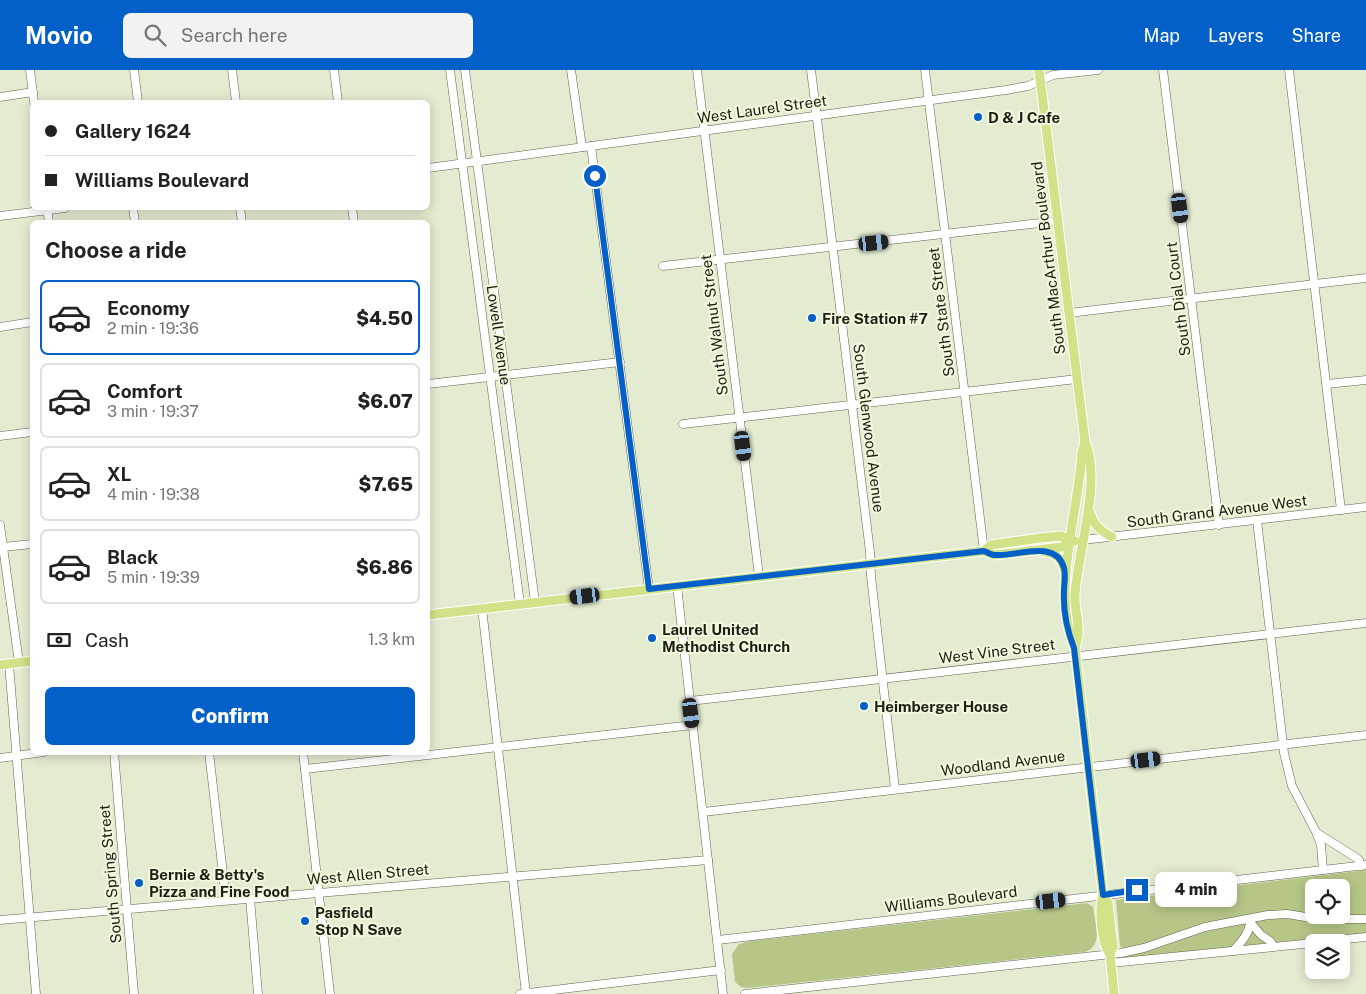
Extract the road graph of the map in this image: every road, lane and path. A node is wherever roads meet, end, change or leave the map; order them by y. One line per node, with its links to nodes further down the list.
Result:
1 (30, 70): 16 (street)
2 (134, 70): 19 (street)
3 (232, 70): 20 (street)
4 (334, 70): 21 (street)
5 (450, 70): 28 (street, Lowell Avenue)
6 (465, 70): 27 (street, Lowell Avenue)
7 (571, 70): 26 (street)
8 (697, 70): 24 (street, South Walnut Street)
9 (811, 70): 23 (street, South Glenwood Avenue)
10 (925, 70): 22 (street, South State Street)
11 (1039, 70): 15 (main road, South MacArthur Boulevard)
12 (1098, 70): 15 (street, West Laurel Street)
13 (1163, 70): 39 (street, South Dial Court)
14 (1289, 70): 38 (street)
15 (1040, 82): 22 (street, West Laurel Street); 32 (main road, South MacArthur Boulevard)
16 (33, 92): 17 (street); 18 (street)
17 (0, 97)
18 (34, 100)
19 (138, 100)
20 (236, 100)
21 (338, 100)
22 (929, 100): 23 (street, West Laurel Street); 33 (street, South State Street)
23 (816, 116): 24 (street, West Laurel Street); 34 (street, South Glenwood Avenue)
24 (704, 130): 25 (street, West Laurel Street); 35 (street, South Walnut Street)
25 (591, 146): 26 (street, West Laurel Street); 43 (street)
26 (582, 147): 27 (street, West Laurel Street)
27 (477, 161): 28 (street, West Laurel Street); 44 (street, Lowell Avenue)
28 (462, 163): 29 (street, West Laurel Street); 45 (street, Lowell Avenue)
29 (430, 168)
30 (40, 210): 31 (street)
31 (0, 216)
32 (1058, 221): 33 (street); 40 (main road, South MacArthur Boulevard)
33 (945, 235): 34 (street); 50 (street, South State Street)
34 (833, 247): 35 (street); 51 (street, South Glenwood Avenue)
35 (720, 260): 36 (street); 52 (street, South Walnut Street)
36 (663, 266)
37 (1366, 278): 38 (street)
38 (1314, 284): 39 (street); 49 (street)
39 (1192, 299): 40 (street); 62 (street, South Dial Court)
40 (1069, 313): 46 (main road, South MacArthur Boulevard)
41 (30, 322): 42 (street)
42 (0, 326)
43 (620, 362): 44 (street); 74 (street)
44 (505, 375): 45 (street); 75 (street, Lowell Avenue)
45 (490, 377): 48 (street); 76 (street, Lowell Avenue)
46 (1077, 379): 50 (street); 56 (main road, South MacArthur Boulevard)
47 (1366, 380): 49 (street)
48 (430, 384)
49 (1327, 384): 59 (street)
50 (964, 392): 51 (street); 69 (street, South State Street)
51 (852, 405): 52 (street); 70 (street, South Glenwood Avenue)
52 (739, 418): 53 (street); 72 (street, South Walnut Street)
53 (683, 424)
54 (30, 432): 55 (street)
55 (0, 436)
56 (1085, 442): 58 (main road, South MacArthur Boulevard); 65 (main road, South MacArthur Boulevard)
57 (1366, 507): 59 (street, South Grand Avenue West)
58 (1088, 510): 63 (main road); 64 (main road, South MacArthur Boulevard)
59 (1341, 510): 60 (street, South Grand Avenue West)
60 (1257, 520): 62 (street, South Grand Avenue West); 80 (street)
61 (0, 525): 67 (street)
62 (1219, 525): 63 (street, South Grand Avenue West)
63 (1112, 537): 64 (street, South Grand Avenue West)
64 (1083, 540): 65 (main road, South Grand Avenue West); 81 (main road, South MacArthur Boulevard)
65 (1070, 541): 68 (main road, South Grand Avenue West); 69 (main road, South Grand Avenue West); 71 (main road, South MacArthur Boulevard)
66 (30, 544): 67 (street)
67 (3, 547): 83 (street)
68 (1032, 550): 69 (main road, South Grand Avenue West); 71 (main road)
69 (984, 551): 70 (main road, South Grand Avenue West)
70 (871, 564): 72 (main road, South Grand Avenue West); 85 (street, South Glenwood Avenue)
71 (1066, 574): 81 (main road, South MacArthur Boulevard)
72 (760, 576): 73 (main road, South Grand Avenue West)
73 (677, 586): 74 (main road, South Grand Avenue West); 86 (street)
74 (649, 589): 75 (main road, South Grand Avenue West)
75 (535, 602): 76 (main road, South Grand Avenue West)
76 (520, 604): 77 (main road, South Grand Avenue West)
77 (482, 608): 78 (main road, South Grand Avenue West); 90 (street)
78 (430, 615)
79 (1366, 623): 80 (street, West Vine Street)
80 (1270, 634): 81 (street, West Vine Street); 89 (street)
81 (1075, 652): 85 (street, West Vine Street); 97 (main road, South MacArthur Boulevard)
82 (30, 661): 83 (main road)
83 (19, 662): 84 (main road)
84 (4, 664): 95 (street)
85 (883, 678): 86 (street, West Vine Street); 99 (street, South Glenwood Avenue)
86 (690, 701): 87 (street)
87 (693, 725): 90 (street); 100 (street)
88 (1366, 735): 89 (street, Woodland Avenue)
89 (1282, 745): 97 (street, Woodland Avenue); 101 (street)
90 (498, 747): 98 (street); 105 (street)
91 (30, 754): 95 (street)
92 (114, 755): 110 (street, South Spring Street)
93 (209, 755): 109 (street)
94 (302, 755): 98 (street)
95 (16, 756): 96 (street); 111 (street)
96 (0, 758)
97 (1088, 767): 99 (street, Woodland Avenue); 107 (main road, South MacArthur Boulevard)
98 (305, 770): 106 (street)
99 (895, 789): 100 (street, Woodland Avenue)
100 (703, 812): 102 (street)
101 (1316, 832): 103 (street); 104 (street)
102 (708, 860): 105 (street, West Allen Street); 117 (street)
103 (1363, 865): 104 (street, Williams Boulevard)
104 (1323, 870): 107 (street, Williams Boulevard)
105 (513, 876): 106 (street, West Allen Street); 127 (street)
106 (319, 892): 108 (street, West Allen Street); 126 (street)
107 (1103, 895): 117 (street, Williams Boulevard); 121 (main road, South MacArthur Boulevard)
108 (250, 898): 109 (street, West Allen Street); 125 (street)
109 (226, 900): 110 (street, West Allen Street)
110 (126, 909): 111 (street, West Allen Street); 124 (street, South Spring Street)
111 (30, 917): 113 (street, West Allen Street); 123 (street)
112 (1366, 919): 114 (street)
113 (0, 920)
114 (1251, 921): 119 (street); 120 (street); 121 (street)
115 (1366, 937): 116 (street)
116 (1350, 939)
117 (718, 940): 122 (street)
118 (1305, 944): 119 (street)
119 (1274, 947): 120 (street)
120 (1233, 951): 121 (street)
121 (1110, 959): 129 (street); 130 (main road, South MacArthur Boulevard)
122 (721, 970): 127 (street); 128 (street)
123 (36, 994)
124 (134, 994)
125 (258, 994)
126 (330, 994)
127 (524, 994)
128 (723, 994)
129 (745, 994)
130 (1114, 994)

